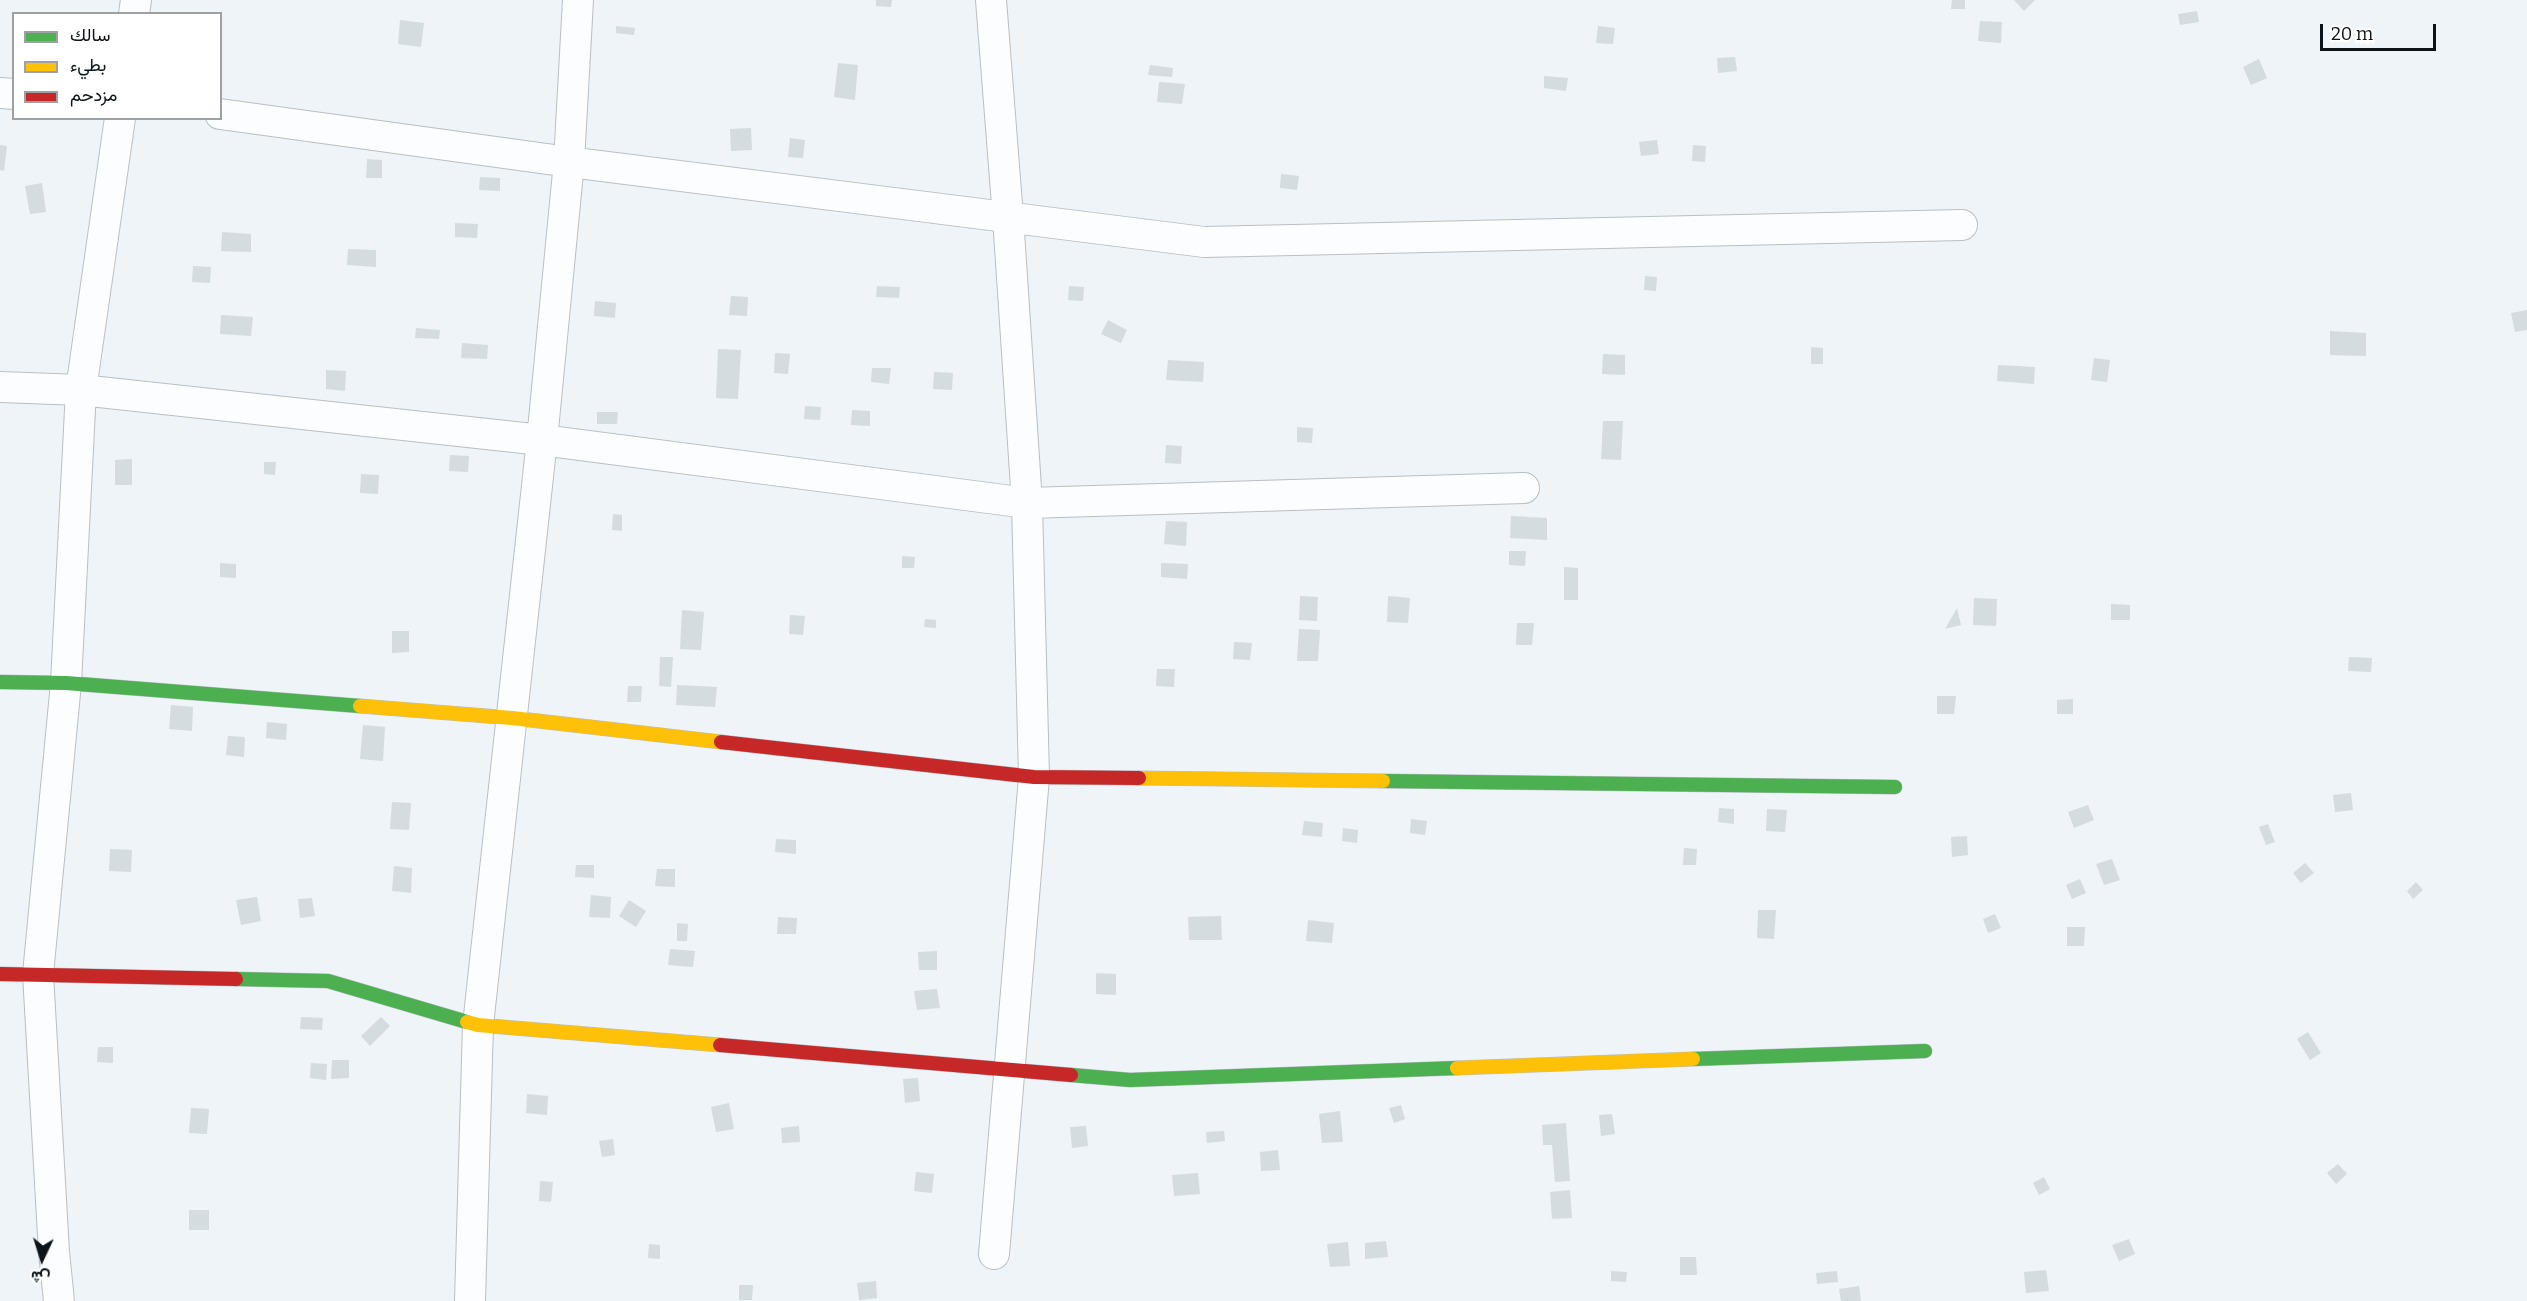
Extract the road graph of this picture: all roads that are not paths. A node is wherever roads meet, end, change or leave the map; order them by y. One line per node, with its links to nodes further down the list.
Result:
1 (578, 0): 5 (street)
2 (991, 0): 6 (street)
3 (222, 114): 5 (street)
4 (120, 120): 9 (street)
5 (569, 162): 6 (street); 10 (street)
6 (1008, 217): 7 (street); 12 (street)
7 (1962, 225)
8 (0, 387): 9 (street)
9 (81, 390): 10 (street); 14 (street)
10 (542, 440): 12 (street); 15 (street)
11 (1524, 488): 12 (street)
12 (1027, 503): 16 (street)
13 (0, 682): 14 (street)
14 (66, 683): 15 (street); 19 (street)
15 (512, 718): 16 (street); 20 (street)
16 (1035, 777): 17 (street); 22 (street)
17 (1894, 787)
18 (0, 974): 19 (street)
19 (38, 974): 20 (street); 24 (street)
20 (478, 1025): 22 (street); 25 (street)
21 (1925, 1051): 22 (street)
22 (1009, 1070): 23 (street)
23 (994, 1254)
24 (59, 1301)
25 (470, 1301)

